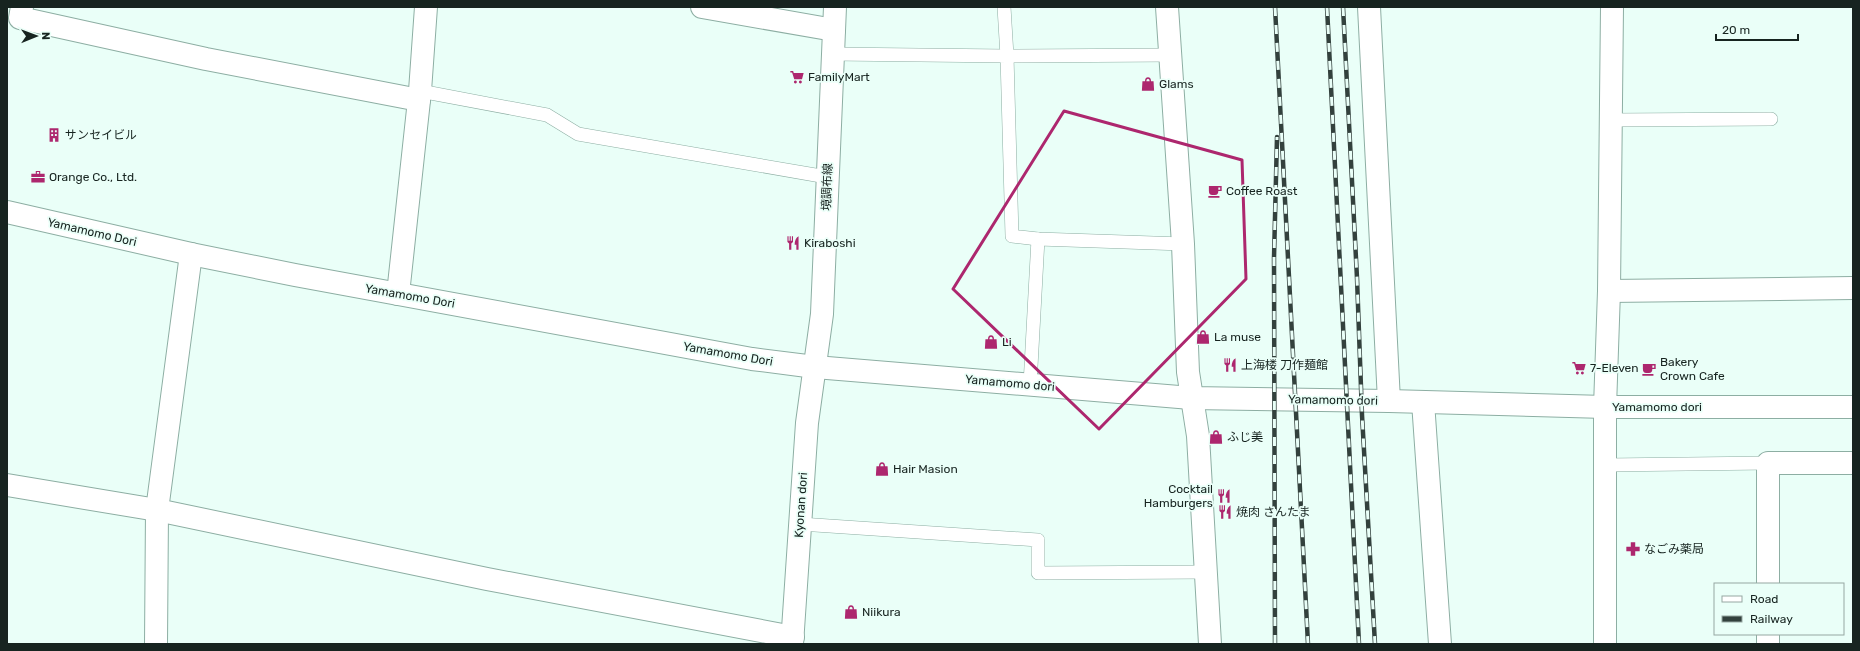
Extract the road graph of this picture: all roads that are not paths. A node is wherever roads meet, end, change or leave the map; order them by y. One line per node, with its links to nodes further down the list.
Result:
1 (22, 7): 14 (street)
2 (426, 7): 14 (street)
3 (702, 7): 9 (street)
4 (835, 7): 10 (street, 境調布線)
5 (1004, 7): 13 (lane)
6 (1167, 7): 12 (street)
7 (1369, 7): 28 (street)
8 (1612, 7): 16 (street)
9 (734, 10): 10 (street)
10 (834, 30): 11 (street, 境調布線)
11 (833, 54): 13 (lane); 17 (street, 境調布線)
12 (1171, 55): 13 (lane); 20 (street)
13 (1007, 56): 19 (lane)
14 (419, 95): 17 (lane); 24 (street)
15 (1770, 119): 16 (lane)
16 (1611, 120): 23 (street)
17 (827, 177): 25 (street, 境調布線)
18 (7, 212): 21 (street, Yamamomo Dori)
19 (1038, 239): 20 (lane); 26 (lane)
20 (1183, 244): 27 (street)
21 (191, 254): 24 (street, Yamamomo Dori); 36 (street)
22 (1853, 288): 23 (street)
23 (1609, 291): 30 (street)
24 (398, 294): 25 (street, Yamamomo Dori)
25 (815, 367): 26 (street, Yamamomo dori); 37 (street, Kyonan dori)
26 (1030, 385): 27 (street, Yamamomo dori)
27 (1191, 398): 28 (street, Yamamomo dori); 38 (street)
28 (1389, 401): 29 (street, Yamamomo dori)
29 (1423, 402): 30 (street, Yamamomo dori); 43 (street)
30 (1605, 407): 31 (street, Yamamomo dori); 34 (street)
31 (1853, 407)
32 (1768, 463): 33 (street); 34 (lane); 39 (street)
33 (1853, 463)
34 (1606, 464): 44 (street)
35 (7, 485): 36 (street)
36 (157, 510): 40 (street); 41 (street)
37 (800, 524): 38 (lane); 40 (street, Kyonan dori)
38 (1207, 572): 42 (street)
39 (1768, 583)
40 (792, 641)
41 (156, 644)
42 (1210, 644)
43 (1440, 644)
44 (1605, 644)

